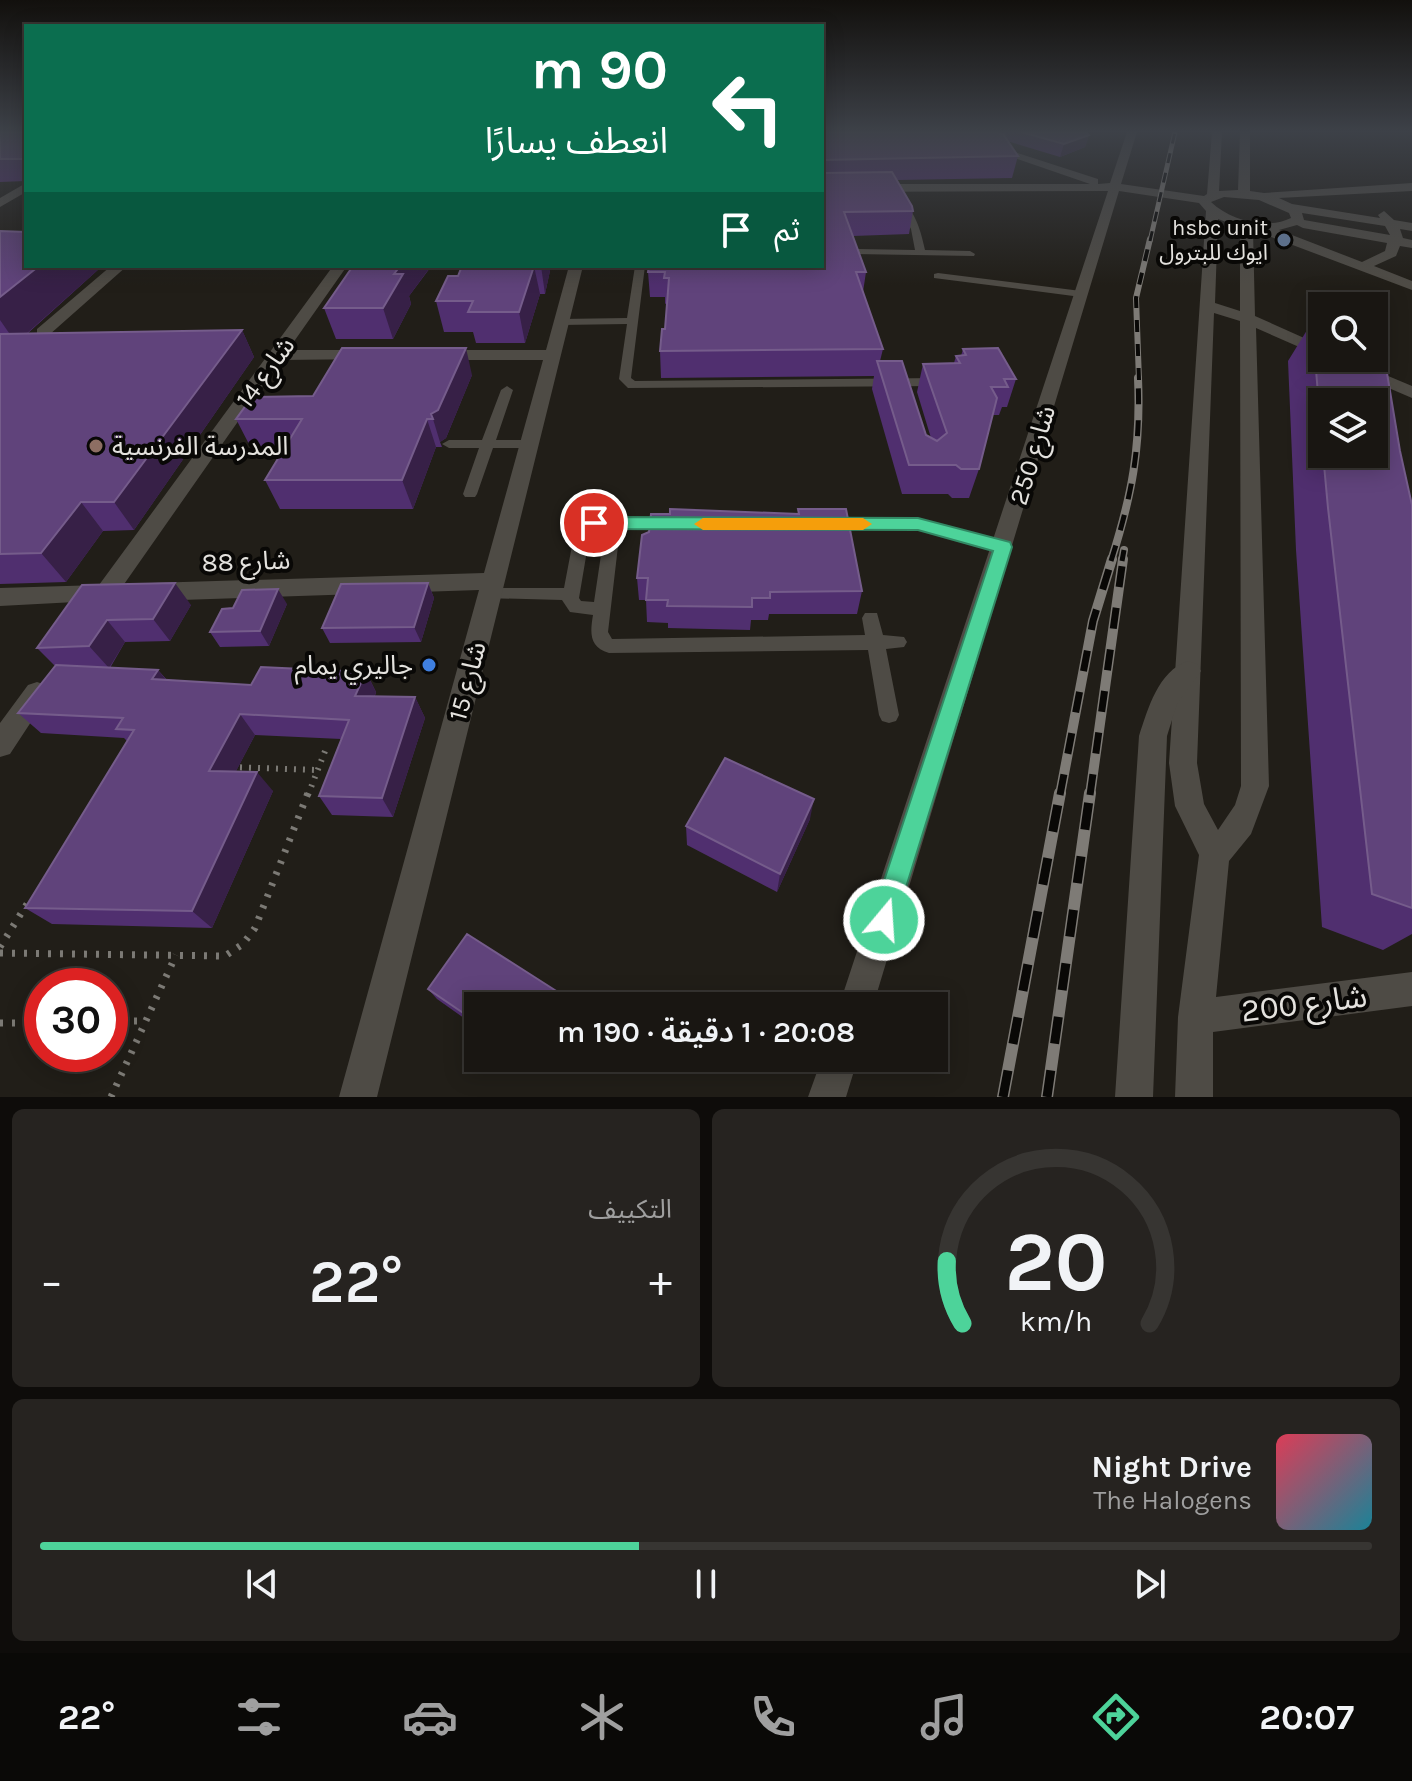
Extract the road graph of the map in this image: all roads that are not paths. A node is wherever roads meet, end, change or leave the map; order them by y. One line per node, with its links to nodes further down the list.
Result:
1 (1102, 183): 5 (street)
2 (1115, 183): 5 (street, شارع 250)
3 (1212, 183): 13 (street)
4 (1249, 183): 12 (street)
5 (1114, 187): 8 (street); 13 (street); 32 (street, شارع 250)
6 (1412, 187): 11 (street)
7 (824, 188): 8 (street)
8 (892, 188): 23 (lane)
9 (0, 189): 10 (street)
10 (24, 189): 14 (street)
11 (1347, 190): 12 (street); 18 (street)
12 (1250, 195): 13 (street); 15 (street)
13 (1210, 202): 17 (street); 33 (street)
14 (0, 203)
15 (1289, 207): 16 (street); 18 (street)
16 (1294, 223): 17 (street); 20 (street)
17 (1248, 224): 25 (street); 34 (street)
18 (1392, 224): 19 (street); 20 (street)
19 (1412, 227)
20 (1396, 241): 21 (street); 25 (street)
21 (1412, 244)
22 (858, 252): 23 (lane)
23 (921, 253): 24 (lane)
24 (970, 254)
25 (1362, 267): 31 (street)
26 (118, 268): 37 (street)
27 (339, 268): 39 (street, شارع 14)
28 (575, 268): 36 (street, شارع 15)
29 (640, 268): 35 (lane)
30 (938, 276): 32 (lane)
31 (1412, 286)
32 (1081, 294): 56 (street, شارع 250)
33 (1207, 306): 34 (street); 65 (street)
34 (1247, 318): 38 (street); 69 (street)
35 (633, 321): 36 (lane); 45 (lane)
36 (561, 322): 42 (street, شارع 15)
37 (43, 332)
38 (1308, 346)
39 (277, 355): 40 (street); 58 (street, شارع 14)
40 (384, 355)
41 (415, 355): 42 (street)
42 (553, 355): 51 (street, شارع 15)
43 (1365, 372): 44 (street)
44 (1372, 375): 46 (street); 48 (street)
45 (940, 382)
46 (1375, 388)
47 (507, 390): 50 (lane)
48 (1412, 393)
49 (449, 444): 50 (lane)
50 (488, 444): 51 (lane); 52 (lane)
51 (529, 444): 57 (street, شارع 15)
52 (470, 494)
53 (613, 524): 54 (lane); 59 (lane); 61 (lane)
54 (692, 524)
55 (818, 524): 56 (lane)
56 (1003, 547): 71 (street, شارع 250)
57 (492, 587): 58 (street, شارع 88); 59 (lane); 74 (street, شارع 15)
58 (105, 594): 60 (street, شارع 88)
59 (571, 594): 61 (lane)
60 (0, 597)
61 (602, 609): 63 (lane)
62 (871, 618): 63 (lane)
63 (876, 642): 64 (lane); 67 (lane)
64 (898, 642)
65 (1188, 671): 69 (street); 76 (street)
66 (37, 693): 68 (street)
67 (889, 715)
68 (0, 745)
69 (1214, 854): 72 (street)
70 (1412, 989): 72 (street, شارع 200)
71 (860, 992)
72 (1196, 1017): 77 (street)
73 (835, 1072): 75 (street)
74 (358, 1097)
75 (827, 1097)
76 (1134, 1097)
77 (1194, 1097)

